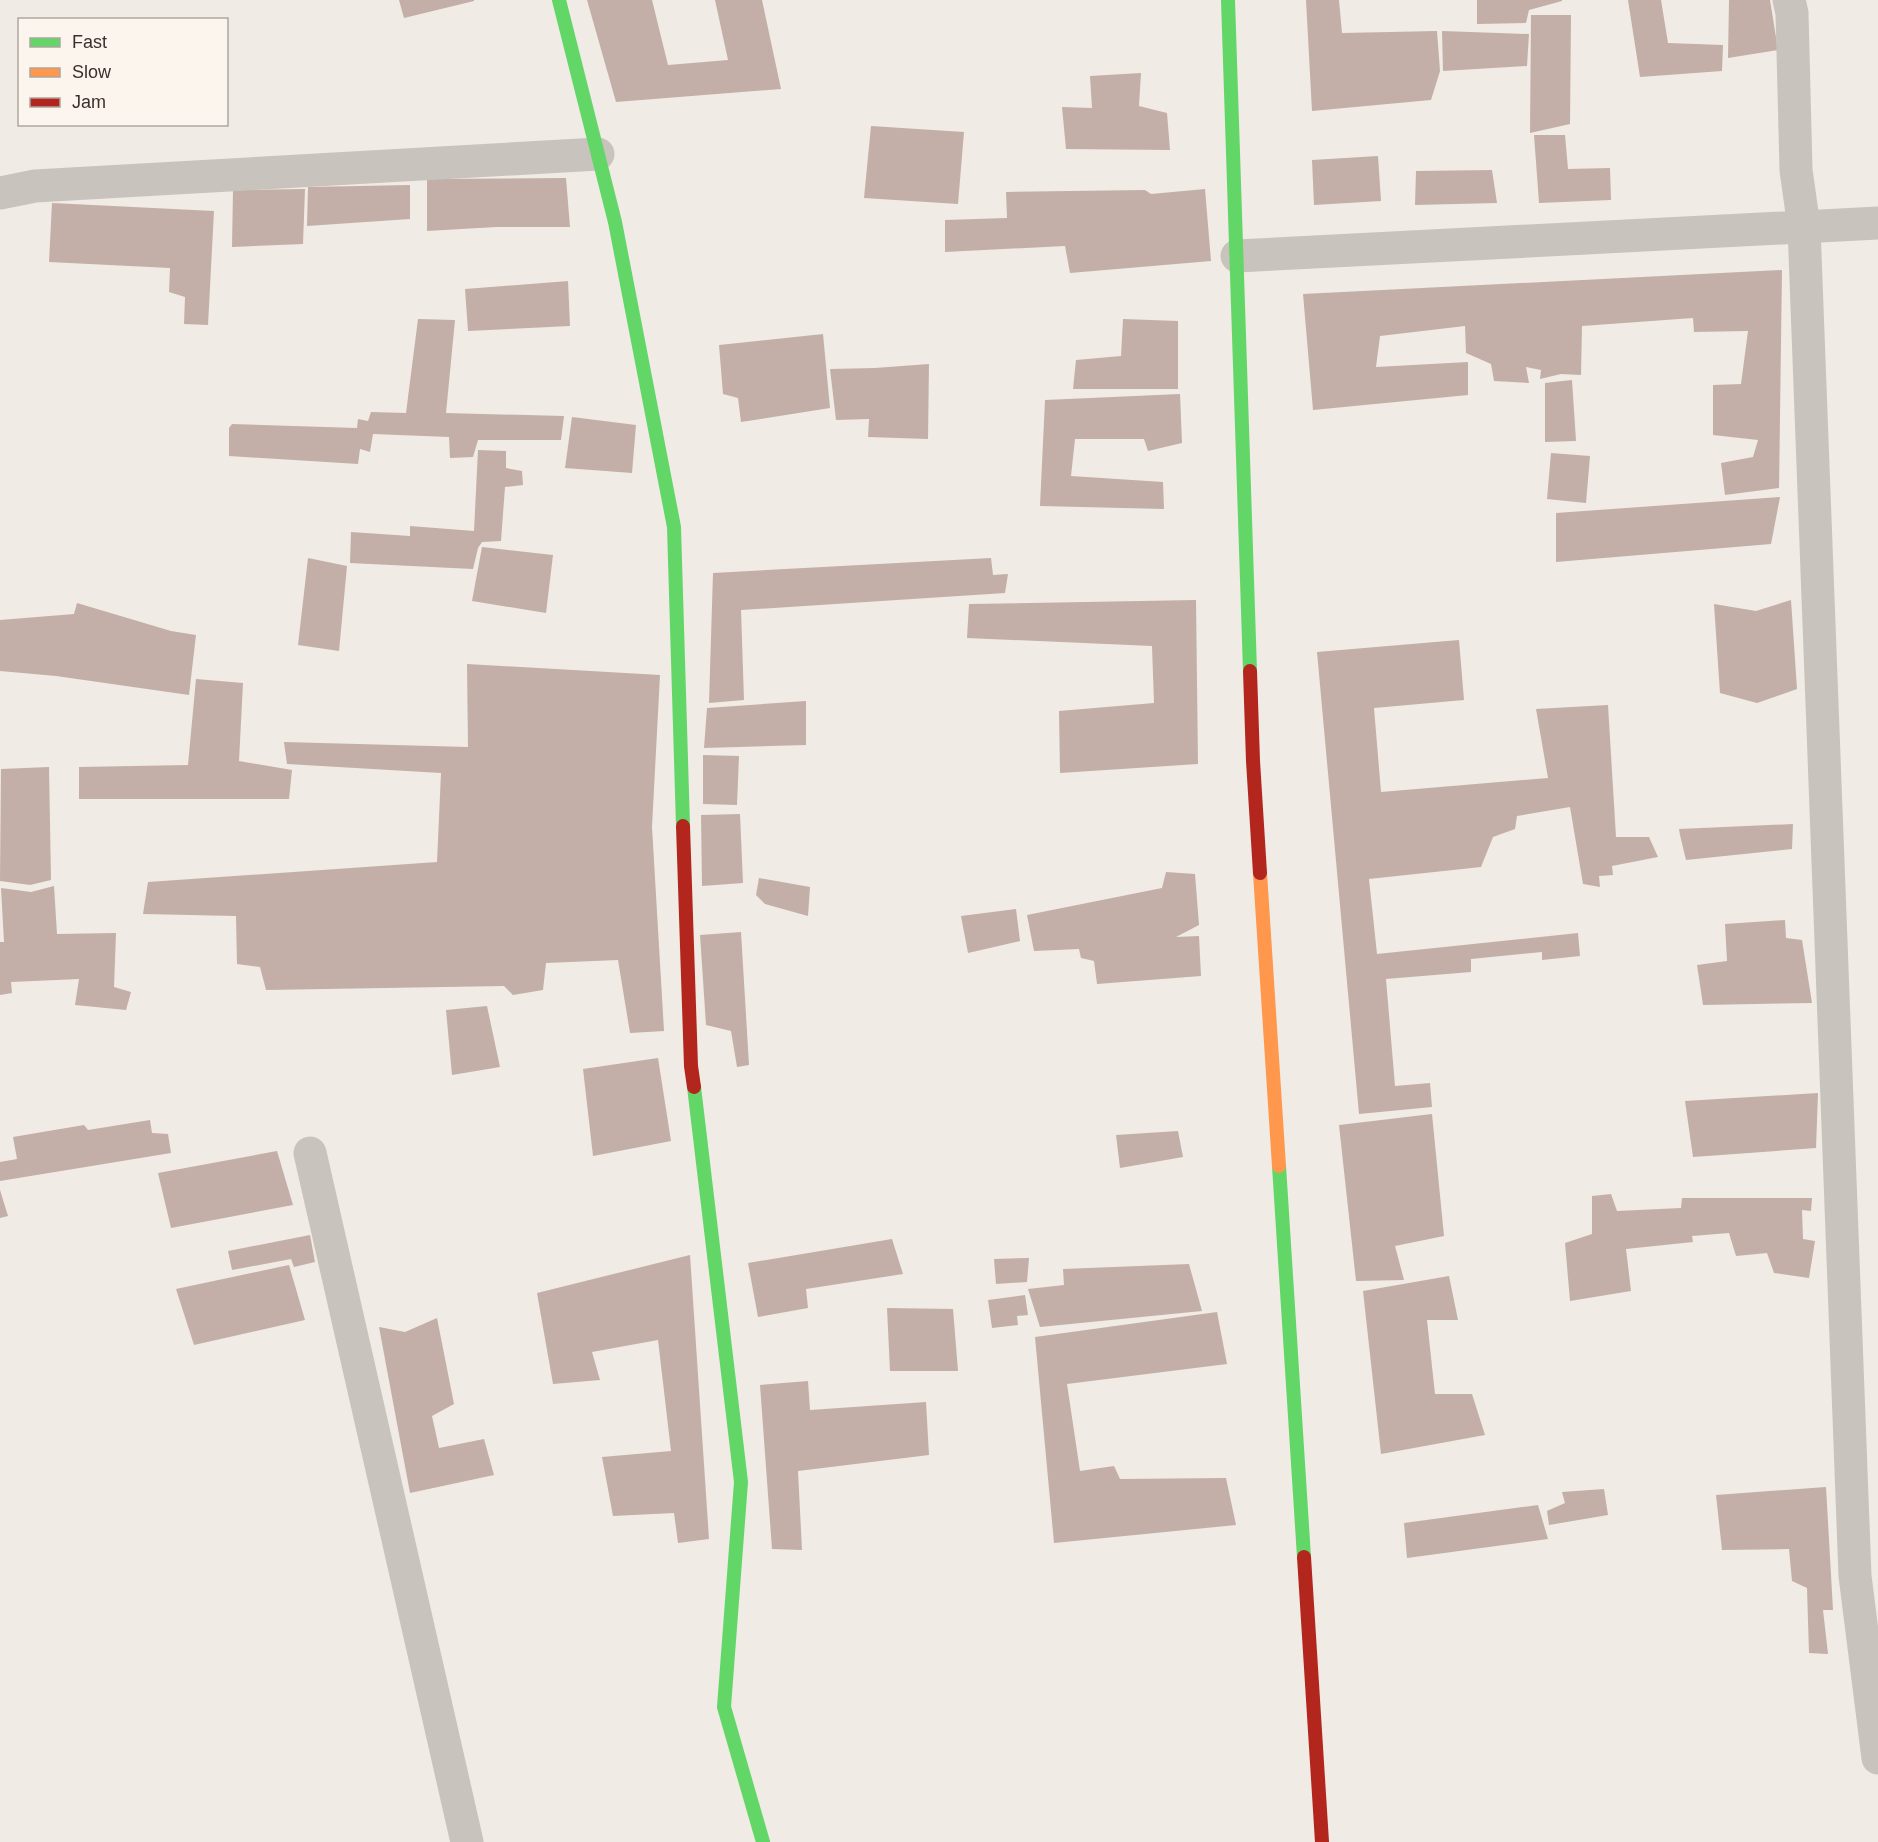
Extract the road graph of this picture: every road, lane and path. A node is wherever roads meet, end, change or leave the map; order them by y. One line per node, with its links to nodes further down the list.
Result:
1 (559, 0): 4 (street)
2 (1228, 0): 8 (street)
3 (1789, 0): 7 (street)
4 (598, 154): 5 (street); 12 (street)
5 (0, 193)
6 (1878, 223): 7 (street)
7 (1804, 227): 8 (street); 10 (street)
8 (1237, 256): 13 (street)
9 (310, 1153): 11 (street)
10 (1878, 1758)
11 (467, 1842)
12 (763, 1842)
13 (1322, 1842)

